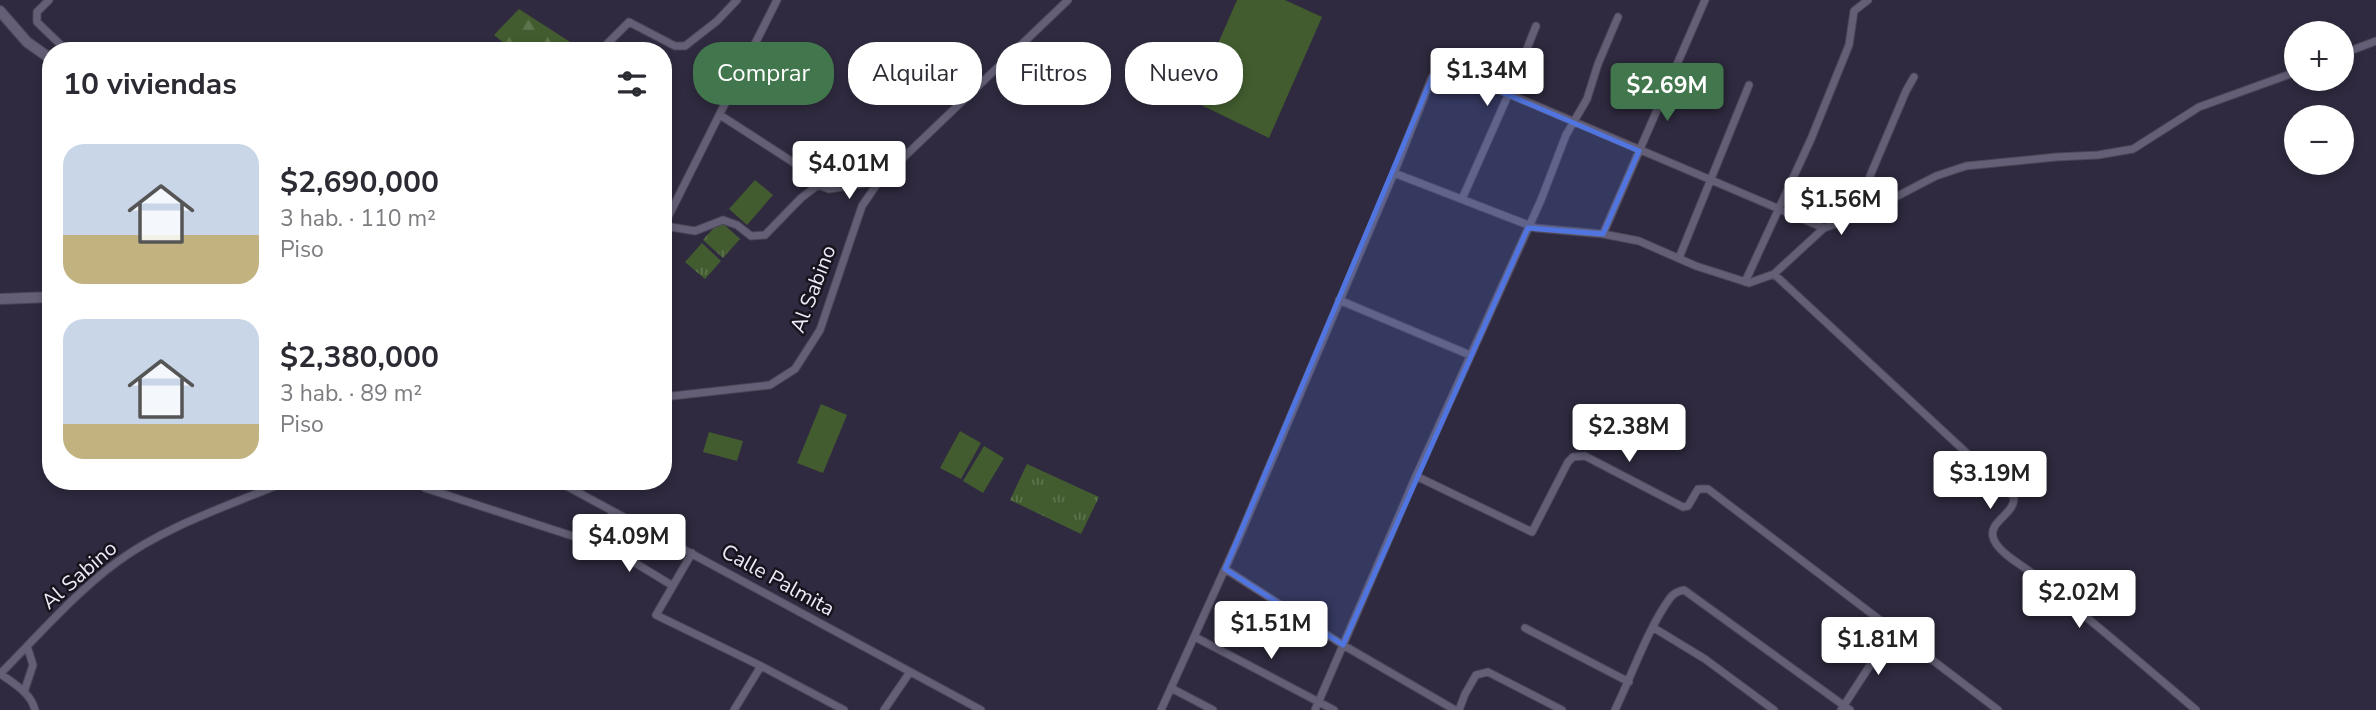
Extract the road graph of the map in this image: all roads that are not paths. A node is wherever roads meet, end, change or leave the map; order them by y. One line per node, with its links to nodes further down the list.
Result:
1 (49, 0): 11 (street)
2 (737, 0): 14 (street)
3 (777, 0): 21 (street)
4 (1069, 0): 25 (street, Al Sabino)
5 (1705, 0): 23 (street)
6 (1868, 0): 30 (street)
7 (0, 11): 16 (main road)
8 (1618, 17): 22 (street)
9 (1536, 26): 20 (street)
10 (2376, 41): 15 (street)
11 (58, 42)
12 (609, 42): 13 (street)
13 (667, 42)
14 (672, 44)
15 (2354, 49)
16 (42, 53)
17 (2284, 76): 31 (street)
18 (1914, 77): 31 (street)
19 (1749, 85): 26 (street)
20 (1508, 95): 22 (street); 24 (street); 28 (street)
21 (720, 115): 27 (street); 29 (street)
22 (1574, 122): 23 (street); 32 (street)
23 (1639, 151): 26 (street); 35 (street)
24 (1394, 173): 28 (street); 41 (street)
25 (879, 181): 27 (street); 43 (street, Al Sabino)
26 (1710, 181): 30 (street); 36 (street)
27 (818, 185): 33 (street)
28 (1462, 199): 32 (street)
29 (672, 210)
30 (1777, 210): 34 (street); 38 (street)
31 (1861, 215): 34 (street)
32 (1529, 226): 35 (street); 42 (street)
33 (672, 227)
34 (1824, 229): 37 (street)
35 (1603, 234): 36 (street)
36 (1679, 258): 38 (street)
37 (1774, 274): 38 (street); 81 (street)
38 (1745, 282)
39 (42, 297): 40 (main road)
40 (0, 299)
41 (1339, 300): 42 (street); 51 (street)
42 (1470, 355): 44 (street)
43 (672, 396)
44 (1416, 476): 55 (street); 57 (street)
45 (259, 490): 58 (street, Al Sabino)
46 (431, 490): 49 (street)
47 (573, 490): 48 (street, Calle Palmita)
48 (613, 512): 49 (street); 50 (street, Calle Palmita)
49 (594, 543): 52 (street)
50 (692, 552): 52 (street); 60 (street, Calle Palmita)
51 (1225, 569): 56 (street); 57 (street)
52 (673, 586): 59 (street)
53 (1525, 628): 62 (street)
54 (1654, 628): 62 (street); 66 (street); 79 (street)
55 (1894, 629): 66 (street); 80 (street)
56 (1195, 637): 63 (street); 65 (street)
57 (1343, 645): 65 (street); 76 (street)
58 (27, 646): 61 (street, Al Sabino); 64 (street)
59 (761, 666): 68 (street); 69 (street)
60 (909, 672): 70 (street); 71 (street, Calle Palmita)
61 (0, 674): 64 (street)
62 (1629, 682): 78 (street)
63 (1171, 688): 72 (street); 73 (street)
64 (24, 692): 67 (street)
65 (1319, 701): 74 (street); 75 (street)
66 (1845, 708)
67 (35, 710)
68 (734, 710)
69 (844, 710)
70 (884, 710)
71 (981, 710)
72 (1161, 710)
73 (1213, 710)
74 (1315, 710)
75 (1334, 710)
76 (1457, 710): 77 (street)
77 (1562, 710)
78 (1615, 710)
79 (1774, 710)
80 (1997, 710)
81 (2196, 710)

